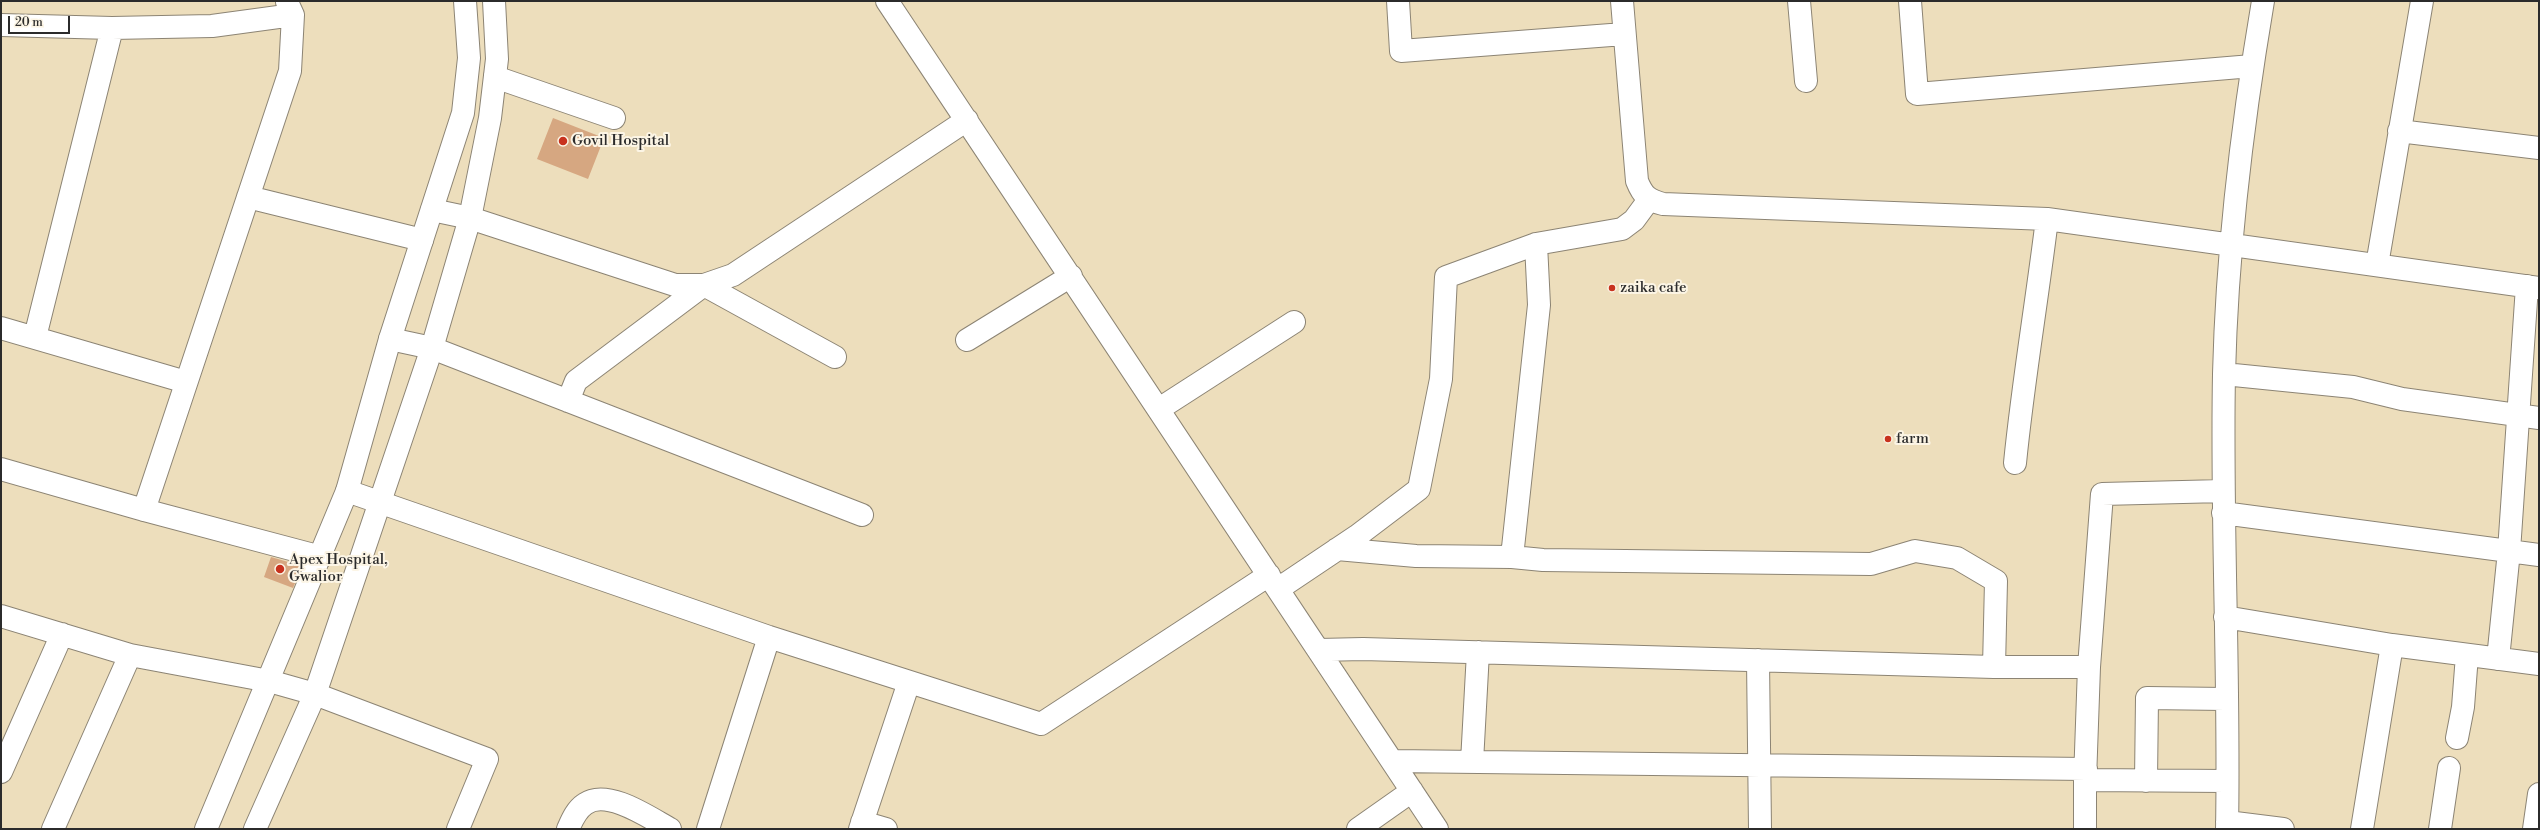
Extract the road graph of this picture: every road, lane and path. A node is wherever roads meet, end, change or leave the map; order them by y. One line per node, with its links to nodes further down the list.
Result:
1 (465, 1): 23 (street)
2 (494, 1): 15 (street)
3 (887, 1): 18 (street)
4 (1398, 1): 13 (street)
5 (1622, 1): 13 (street)
6 (1799, 1): 16 (street)
7 (1910, 1): 14 (street)
8 (2263, 1): 14 (street)
9 (2422, 1): 19 (street)
10 (290, 8): 12 (street); 21 (street)
11 (1, 25): 12 (street)
12 (112, 28): 35 (street)
13 (1624, 34): 22 (street)
14 (2252, 66): 28 (street)
15 (495, 77): 17 (street); 24 (street)
16 (1806, 81)
17 (614, 118)
18 (967, 120): 30 (street); 31 (street)
19 (2399, 131): 20 (street); 29 (street)
20 (2539, 148)
21 (248, 197): 26 (street); 41 (street)
22 (1648, 201): 25 (street); 27 (street)
23 (432, 210): 24 (street); 26 (street)
24 (470, 218): 31 (street); 38 (street)
25 (2047, 219): 28 (street); 46 (street)
26 (422, 240): 36 (street)
27 (1536, 244): 54 (street); 58 (street)
28 (2231, 244): 29 (street); 40 (street)
29 (2377, 265): 32 (street)
30 (1071, 276): 37 (street); 43 (street)
31 (704, 285): 39 (street); 42 (street)
32 (2533, 287): 44 (street)
33 (1294, 322): 43 (street)
34 (1, 328): 35 (street)
35 (35, 337): 41 (street)
36 (390, 339): 38 (street); 48 (street)
37 (967, 340)
38 (432, 348): 42 (street); 50 (street)
39 (835, 357)
40 (2224, 374): 44 (street); 49 (street)
41 (186, 382): 51 (street)
42 (568, 401): 53 (street)
43 (1159, 409): 59 (street)
44 (2516, 415): 45 (street); 55 (street)
45 (2539, 418)
46 (2015, 463)
47 (1, 469): 51 (street)
48 (347, 491): 50 (street); 57 (street)
49 (2223, 491): 52 (street); 73 (street)
50 (381, 502): 63 (street); 76 (street)
51 (144, 510): 57 (street)
52 (2223, 513): 55 (street); 61 (street)
53 (862, 515)
54 (1337, 549): 58 (street); 59 (street)
55 (2509, 551): 56 (street); 69 (street)
56 (2539, 555)
57 (321, 557): 74 (street)
58 (1512, 557): 72 (street)
59 (1274, 582): 65 (street); 75 (street)
60 (1, 616): 62 (street)
61 (2225, 617): 64 (street); 77 (street)
62 (62, 634): 67 (street); 83 (street)
63 (769, 637): 75 (street); 97 (street)
64 (2392, 645): 68 (street); 104 (street)
65 (1319, 650): 66 (street); 79 (street)
66 (1478, 652): 70 (street); 80 (street)
67 (130, 654): 74 (street); 91 (street)
68 (2467, 654): 69 (street); 78 (street)
69 (2498, 659): 71 (street)
70 (1758, 660): 72 (street); 81 (street)
71 (2539, 664)
72 (1994, 667): 73 (street)
73 (2089, 667): 84 (street)
74 (269, 681): 76 (street); 92 (street)
75 (909, 682): 89 (street)
76 (315, 694): 93 (street); 94 (street)
77 (2225, 699): 85 (street); 86 (street)
78 (2457, 738)
79 (1392, 761): 80 (street); 87 (street)
80 (1472, 762): 81 (street)
81 (1760, 765): 84 (street); 101 (street)
82 (2449, 768): 105 (street)
83 (1, 772)
84 (2085, 775): 85 (street); 102 (street)
85 (2146, 781): 86 (street)
86 (2226, 781): 90 (street)
87 (1412, 791): 99 (street); 100 (street)
88 (2539, 794): 106 (street)
89 (861, 826): 98 (street)
90 (2227, 826): 103 (street)
91 (53, 829)
92 (206, 829)
93 (255, 829)
94 (458, 829)
95 (568, 829): 96 (street)
96 (670, 829)
97 (708, 829)
98 (886, 829)
99 (1358, 829)
100 (1437, 829)
101 (1760, 829)
102 (2085, 829)
103 (2283, 829)
104 (2362, 829)
105 (2440, 829)
106 (2534, 829)

